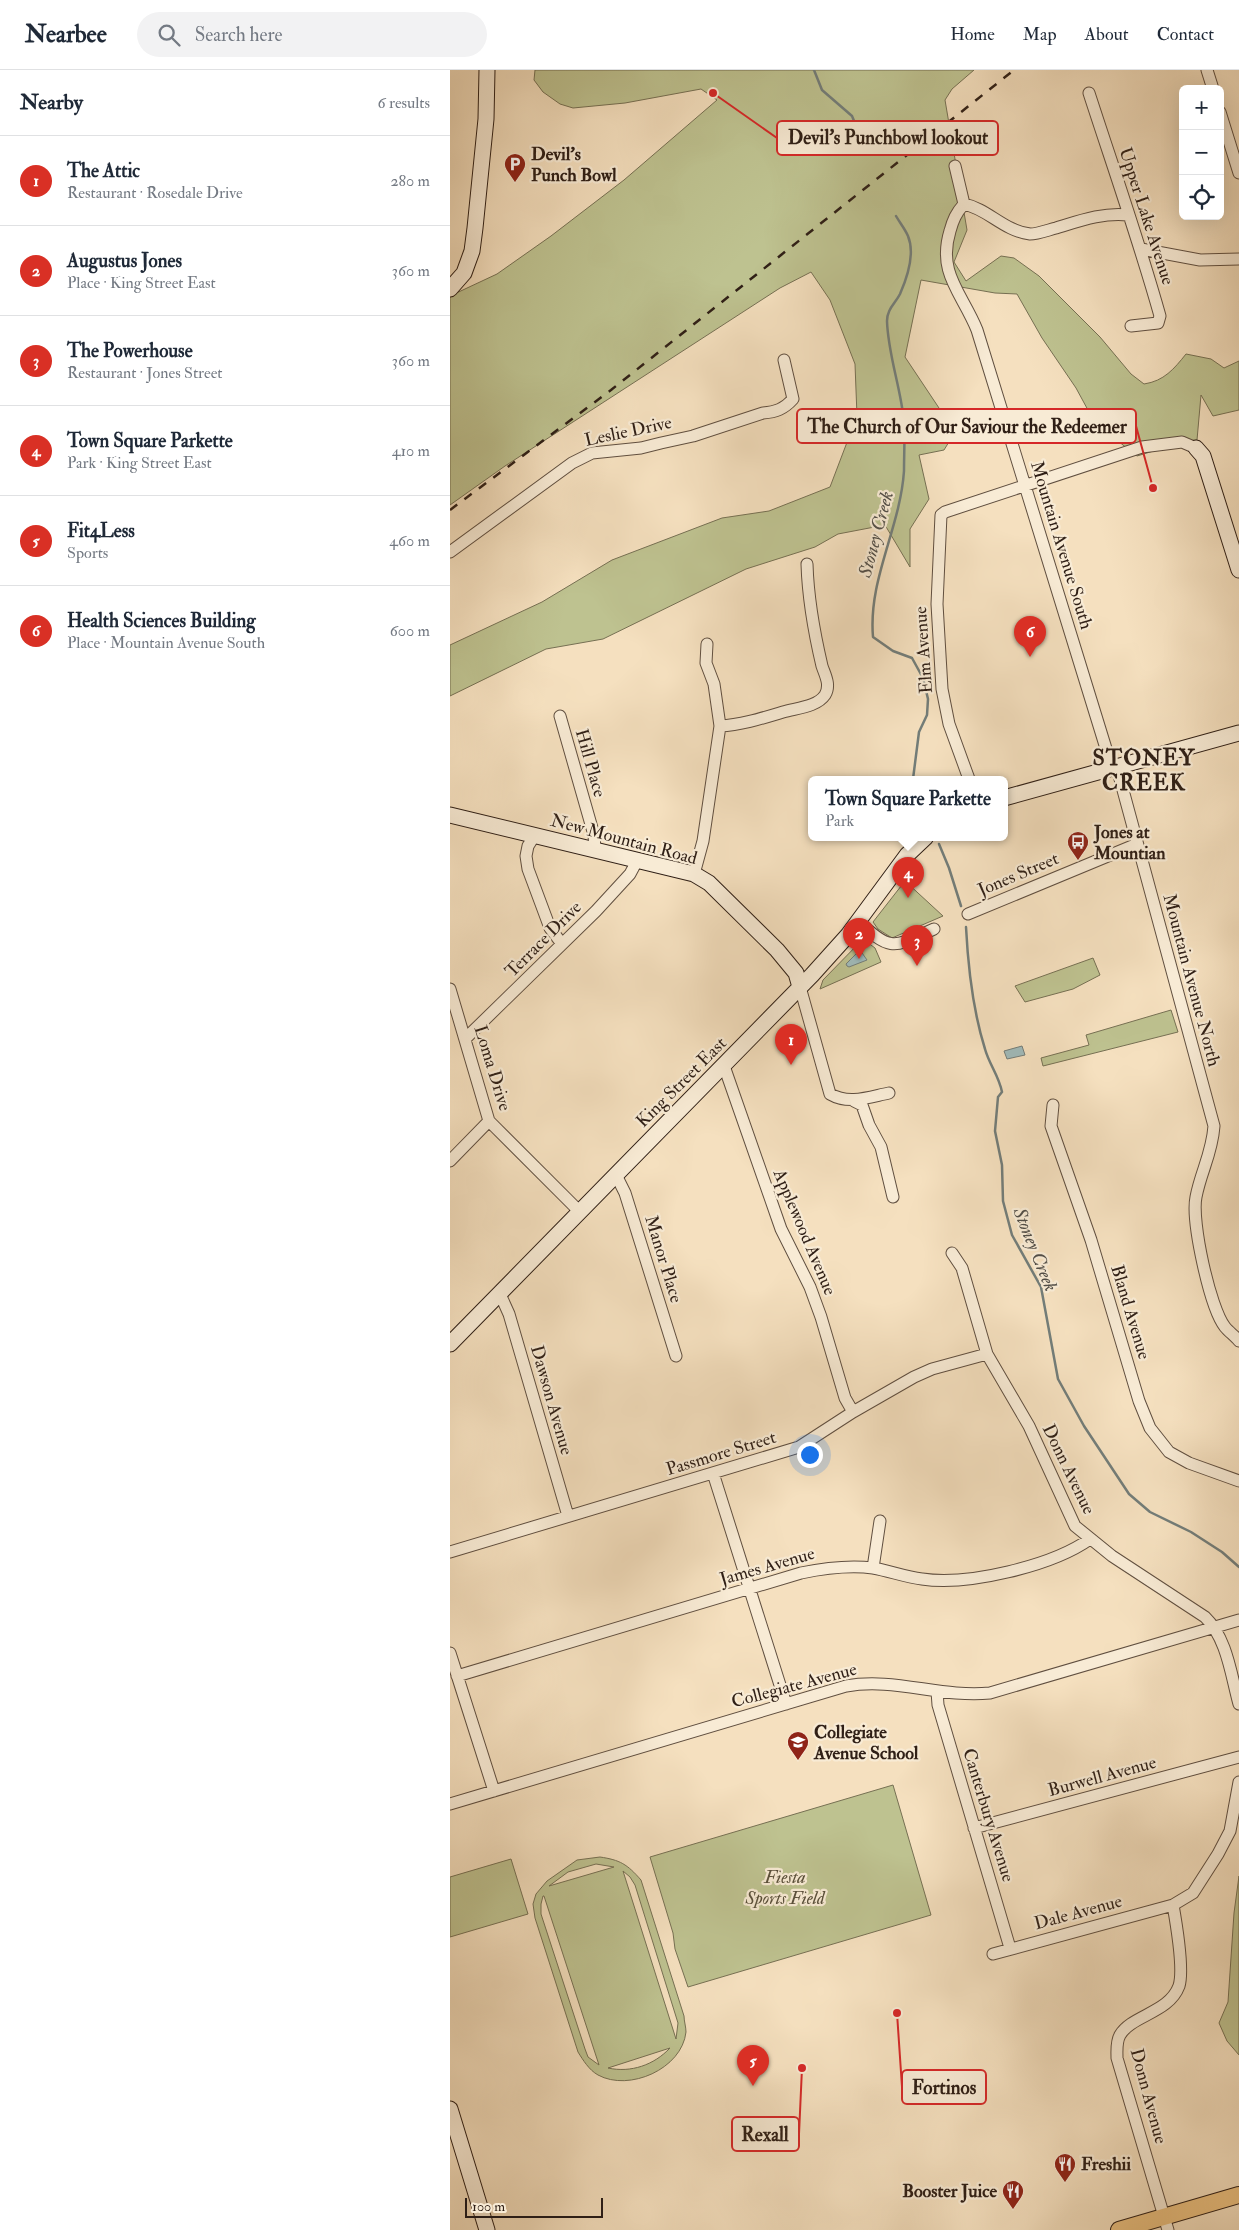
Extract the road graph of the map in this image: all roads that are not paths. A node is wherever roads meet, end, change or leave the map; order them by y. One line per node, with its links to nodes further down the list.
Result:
1 (487, 70): 12 (main road)
2 (1207, 70): 3 (street)
3 (1212, 85)
4 (1089, 93): 9 (street, Upper Lake Avenue)
5 (1224, 125): 7 (street)
6 (955, 166): 8 (street)
7 (1239, 173)
8 (964, 204): 9 (street); 16 (street, Mountain Avenue South)
9 (1128, 215): 10 (street, Upper Lake Avenue)
10 (1141, 249): 11 (street); 13 (street, Upper Lake Avenue)
11 (1239, 259)
12 (450, 289)
13 (1131, 326)
14 (784, 360): 17 (street, Leslie Drive)
15 (1196, 448): 16 (street); 19 (main road)
16 (1025, 486): 24 (street, Mountain Avenue South); 25 (street, Elm Avenue)
17 (450, 552)
18 (807, 564): 22 (street)
19 (1239, 570)
20 (707, 644): 22 (street)
21 (560, 716): 31 (street, Hill Place)
22 (720, 726): 33 (street)
23 (1239, 733): 24 (main road)
24 (1116, 767): 26 (main road); 30 (street, Mountain Avenue North)
25 (968, 776)
26 (1008, 797)
27 (450, 815): 28 (main road, New Mountain Road)
28 (535, 835): 31 (main road, New Mountain Road); 37 (street)
29 (922, 841): 35 (main road, King Street East)
30 (1137, 844): 34 (street, Jones Street); 52 (street, Mountain Avenue North)
31 (595, 849): 32 (main road, New Mountain Road)
32 (638, 859): 33 (main road, New Mountain Road); 37 (street, Terrace Drive)
33 (694, 874): 38 (main road, New Mountain Road)
34 (968, 914)
35 (858, 920): 36 (street); 38 (main road, King Street East)
36 (934, 929)
37 (562, 944): 40 (street, Terrace Drive)
38 (800, 987): 41 (main road, King Street East); 43 (street)
39 (450, 989): 40 (street, Loma Drive)
40 (466, 1038): 45 (street, Loma Drive)
41 (724, 1066): 47 (main road, King Street East); 56 (street, Applewood Avenue)
42 (889, 1093): 43 (street)
43 (854, 1101): 48 (street)
44 (1053, 1105): 58 (street, Bland Avenue)
45 (489, 1121): 46 (street); 49 (street, Loma Drive)
46 (450, 1161)
47 (616, 1175): 49 (main road, King Street East); 55 (street, Manor Place)
48 (893, 1197)
49 (580, 1212): 51 (main road, King Street East)
50 (952, 1253): 54 (street, Donn Avenue)
51 (500, 1294): 53 (main road, King Street East); 59 (street, Dawson Avenue)
52 (1239, 1341)
53 (450, 1344)
54 (987, 1354): 56 (street, Passmore Street); 61 (street, Donn Avenue)
55 (676, 1356)
56 (853, 1412): 57 (street, Passmore Street)
57 (713, 1473): 59 (street, Passmore Street); 64 (street)
58 (1239, 1481)
59 (568, 1516): 62 (street, Passmore Street)
60 (880, 1522): 63 (street)
61 (1090, 1539): 63 (street, James Avenue); 66 (street, Donn Avenue)
62 (450, 1552)
63 (872, 1568): 64 (street, James Avenue)
64 (750, 1588): 68 (street, James Avenue); 70 (street)
65 (1239, 1620): 66 (street, Collegiate Avenue)
66 (1215, 1627): 69 (street, Collegiate Avenue); 71 (street, Donn Avenue)
67 (450, 1654): 68 (street)
68 (457, 1676): 74 (street)
69 (937, 1691): 70 (street, Collegiate Avenue); 76 (street, Canterbury Avenue)
70 (786, 1704): 74 (street, Collegiate Avenue)
71 (1239, 1704)
72 (1239, 1757): 76 (street, Burwell Avenue)
73 (1239, 1782): 77 (street)
74 (494, 1791): 75 (street, Collegiate Avenue)
75 (450, 1804)
76 (974, 1828): 78 (street, Canterbury Avenue)
77 (1173, 1905): 78 (street, Dale Avenue); 82 (street, Donn Avenue)
78 (1010, 1948): 79 (street, Dale Avenue)
79 (994, 1954)
80 (450, 2109): 83 (main road)
81 (1239, 2195): 82 (main road)
82 (1166, 2223): 84 (main road)
83 (487, 2230)
84 (1119, 2230)

